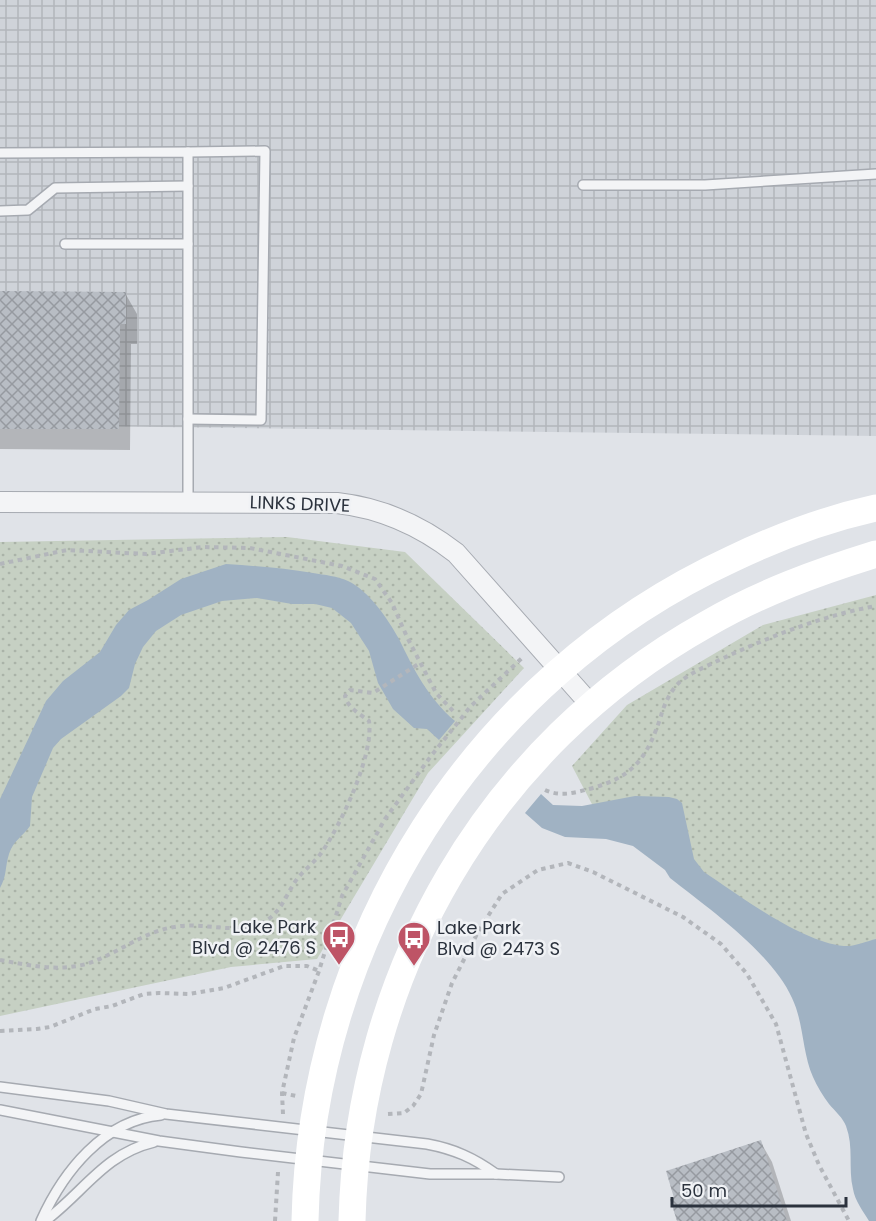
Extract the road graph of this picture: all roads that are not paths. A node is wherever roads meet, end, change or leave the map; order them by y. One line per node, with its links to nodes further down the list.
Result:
1 (188, 152): 2 (lane); 5 (lane); 9 (lane)
2 (0, 153)
3 (876, 174): 4 (lane)
4 (583, 185)
5 (188, 186): 6 (lane); 8 (lane)
6 (0, 211)
7 (65, 244): 8 (lane)
8 (188, 244): 9 (lane)
9 (188, 419): 11 (lane)
10 (0, 502): 11 (street, LINKS DRIVE)
11 (188, 502): 14 (street, LINKS DRIVE)
12 (876, 508): 14 (street)
13 (876, 554): 15 (street)
14 (560, 670): 15 (street, LINKS DRIVE); 19 (street)
15 (591, 705): 21 (street)
16 (0, 1087): 18 (lane)
17 (0, 1110): 20 (lane)
18 (166, 1114): 19 (lane); 20 (lane)
19 (311, 1131): 21 (lane); 23 (street)
20 (112, 1132): 22 (lane); 27 (lane)
21 (358, 1136): 24 (street); 25 (lane)
22 (159, 1141): 23 (lane); 28 (lane)
23 (308, 1160): 24 (lane); 29 (street)
24 (354, 1166): 25 (lane); 30 (street)
25 (496, 1174): 26 (lane)
26 (559, 1177)
27 (41, 1221)
28 (45, 1221)
29 (305, 1221)
30 (352, 1221)

